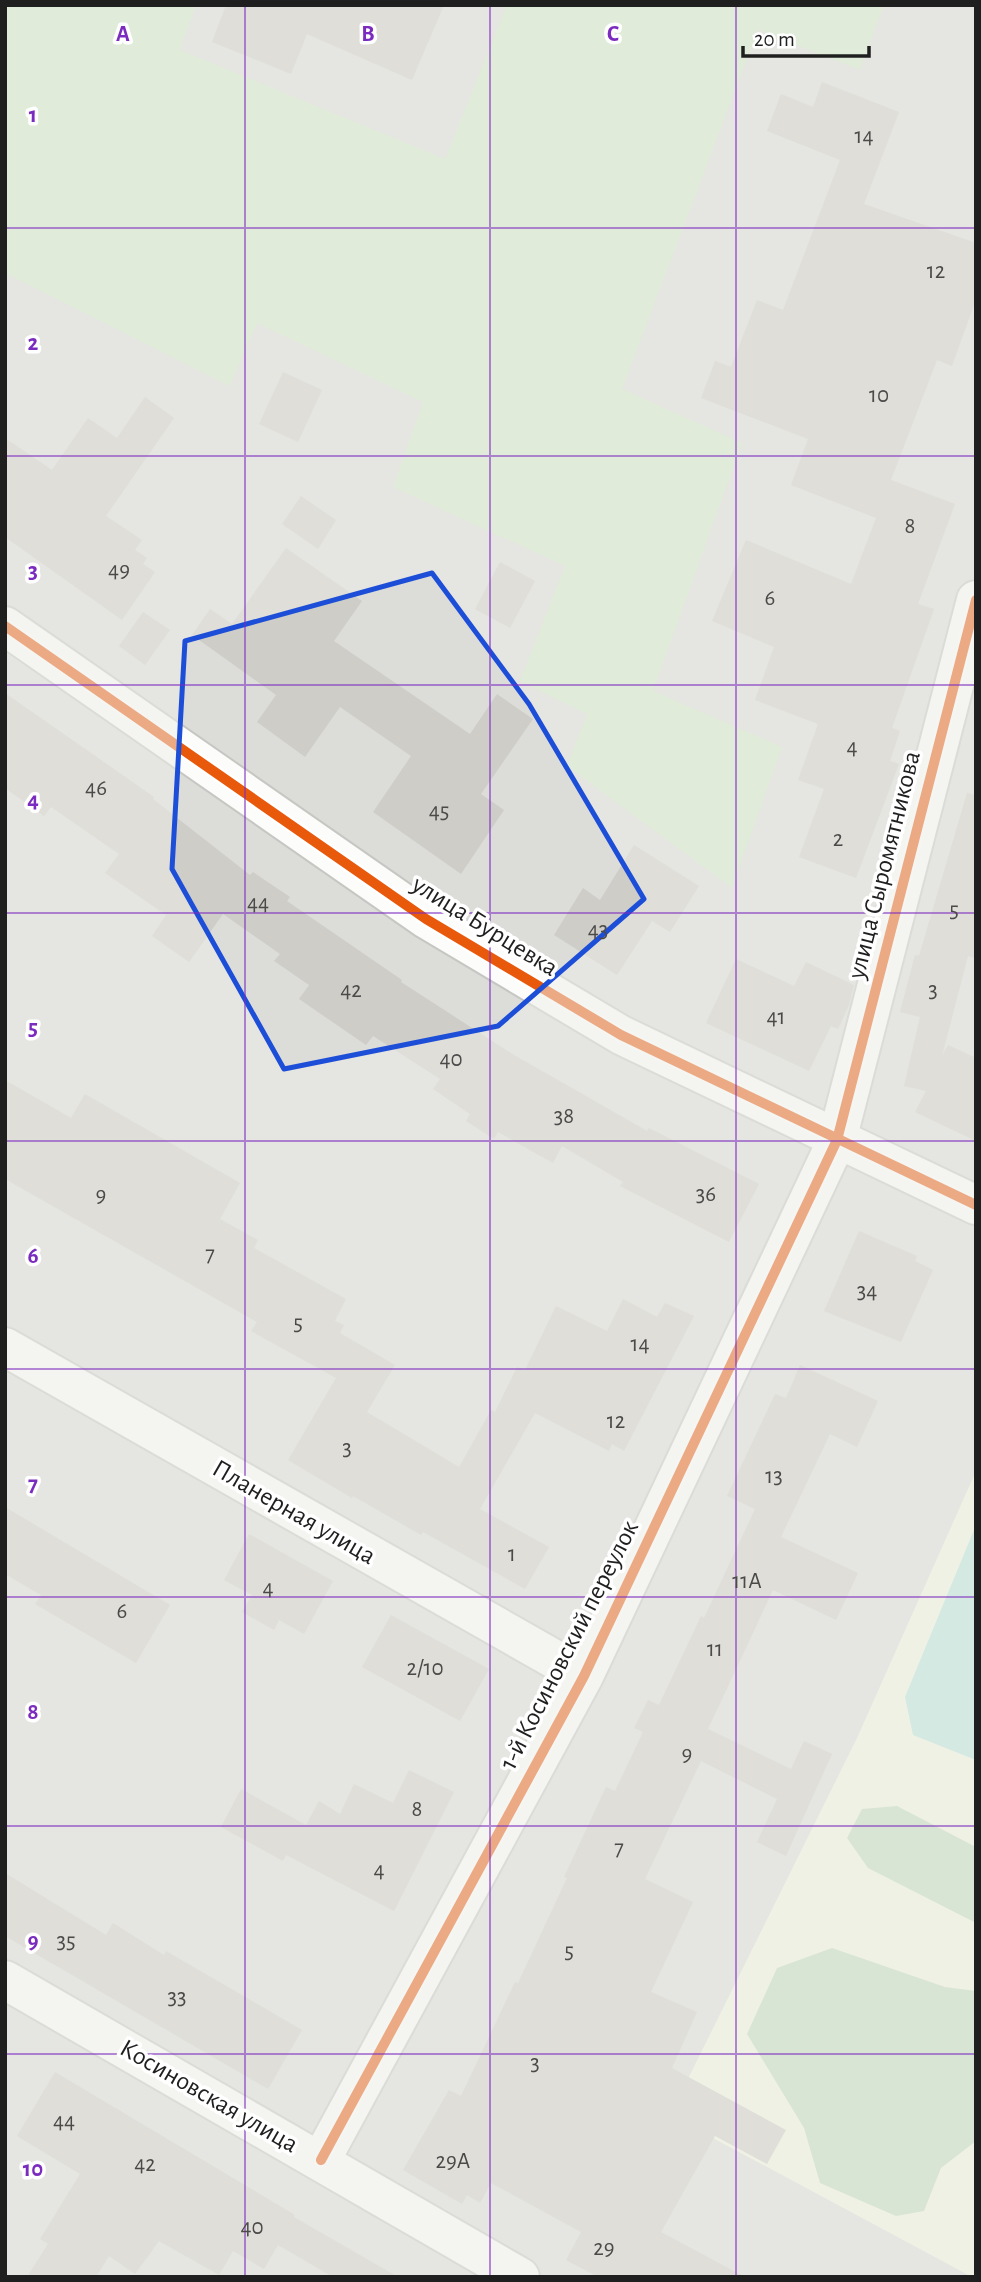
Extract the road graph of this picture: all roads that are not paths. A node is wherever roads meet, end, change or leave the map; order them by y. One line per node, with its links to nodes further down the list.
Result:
1 (976, 600): 3 (street, улица Сыромятникова)
2 (5, 626): 3 (street, улица Бурцевка)
3 (837, 1140): 4 (street, улица Бурцевка); 6 (street, 1-й Косиновский переулок)
4 (976, 1205)
5 (5, 1347): 6 (street, Планерная улица)
6 (584, 1676): 8 (street, 1-й Косиновский переулок)
7 (5, 1980): 8 (street, Косиновская улица)
8 (321, 2160): 9 (street, Косиновская улица)
9 (520, 2277)

